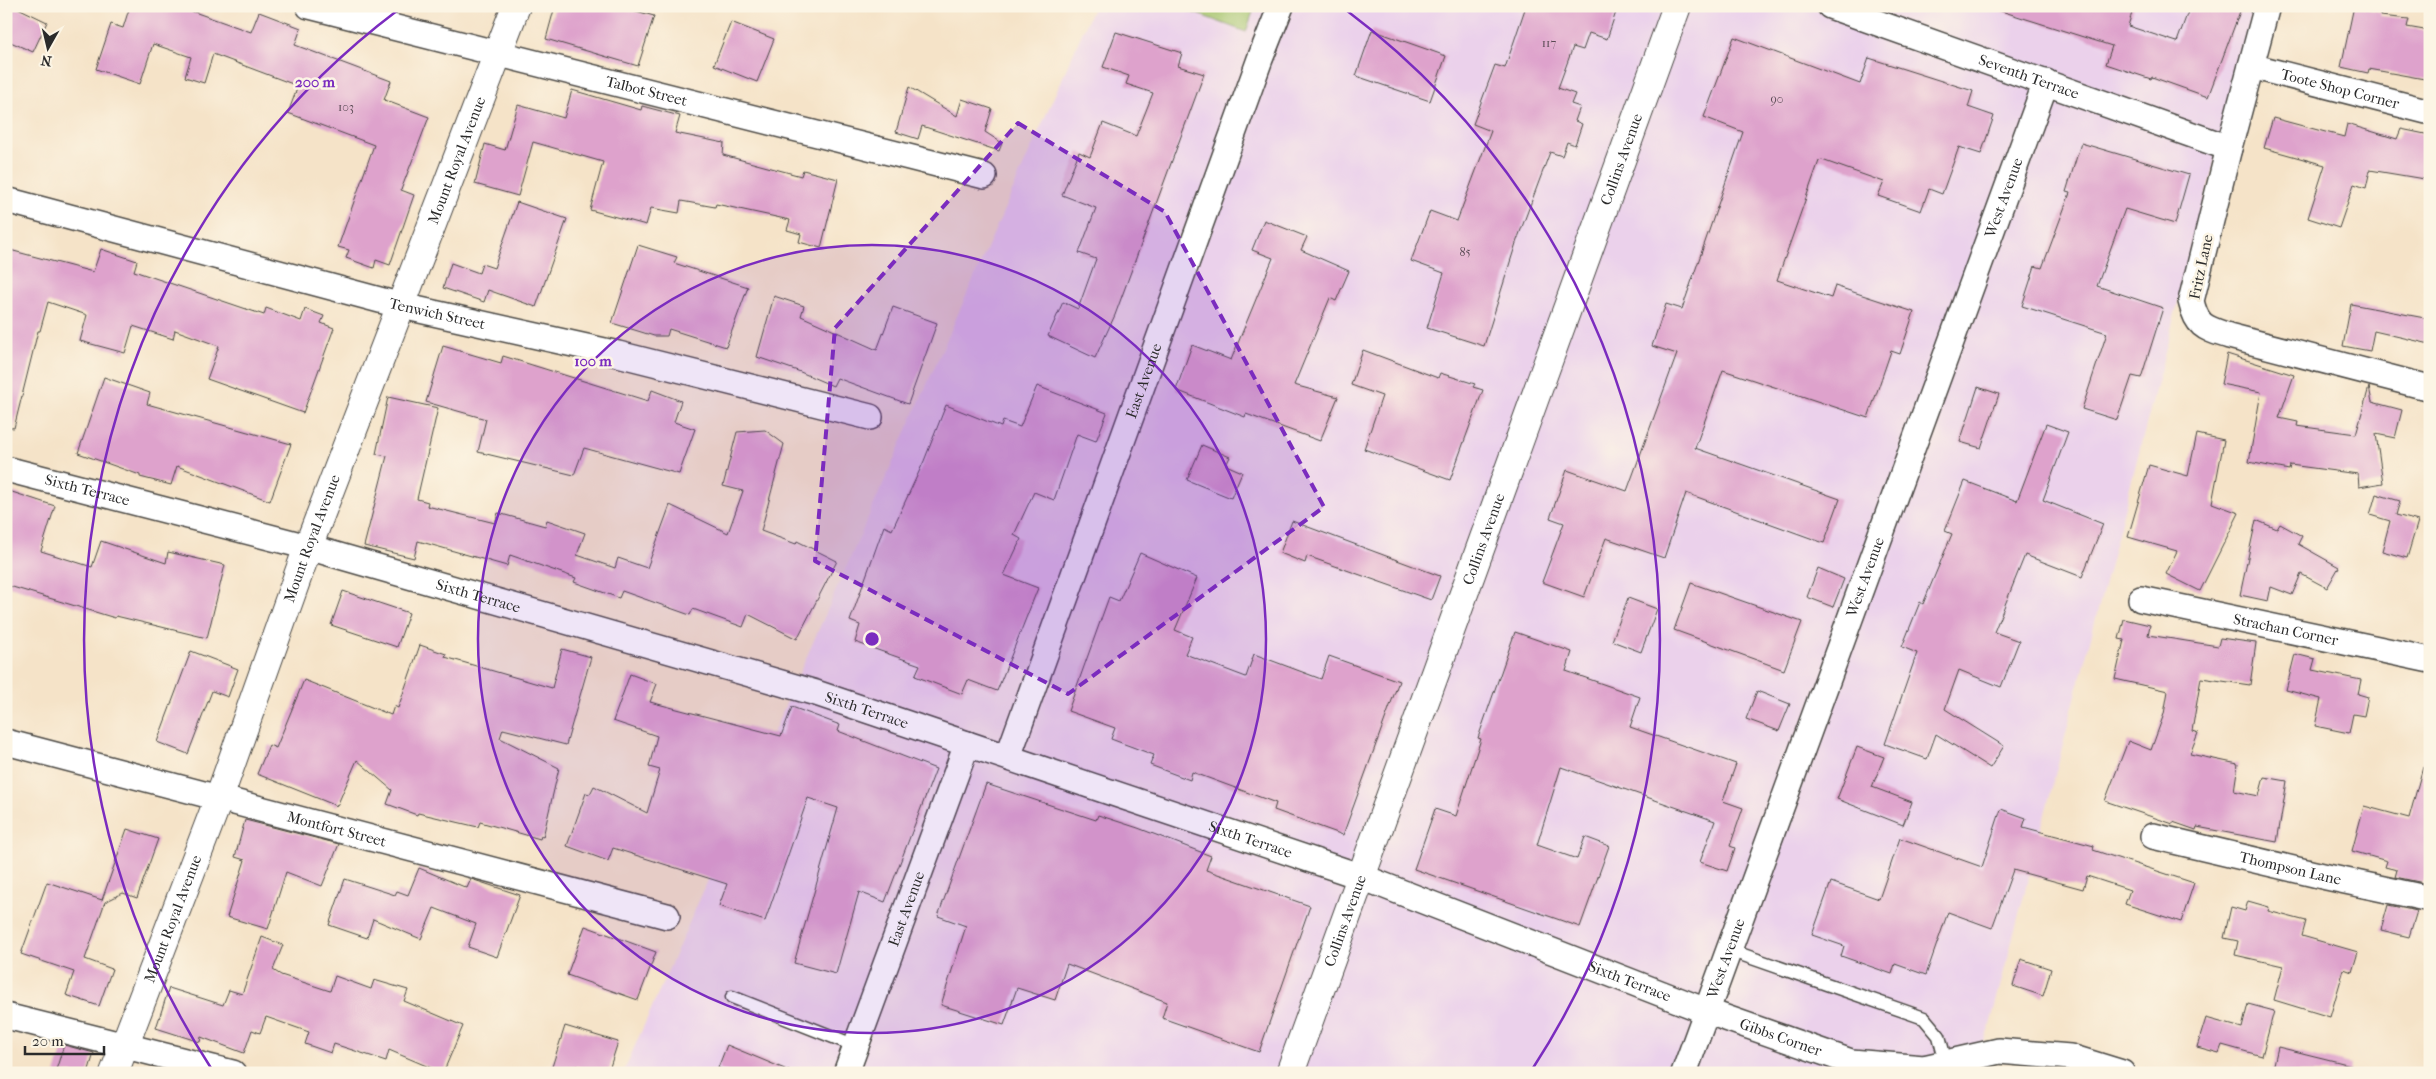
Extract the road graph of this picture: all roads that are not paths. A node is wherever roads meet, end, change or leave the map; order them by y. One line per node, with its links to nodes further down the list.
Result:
1 (309, 6): 7 (street, Talbot Street)
2 (516, 6): 7 (street, Mount Royal Avenue)
3 (1281, 6): 23 (street, East Avenue)
4 (1677, 6): 26 (street, Collins Avenue)
5 (1830, 6): 9 (street, Seventh Terrace)
6 (2268, 6): 8 (street, Fritz Lane)
7 (498, 54): 12 (street, Talbot Street); 14 (street, Mount Royal Avenue)
8 (2252, 66): 10 (street, Toote Shop Corner); 11 (street, Fritz Lane)
9 (2046, 82): 11 (street, Seventh Terrace); 29 (street, West Avenue)
10 (2430, 112)
11 (2229, 148): 15 (street, Fritz Lane)
12 (984, 176)
13 (6, 200): 14 (street, Tenwich Street)
14 (402, 306): 16 (street, Tenwich Street); 18 (street, Mount Royal Avenue)
15 (2430, 388)
16 (870, 417)
17 (6, 469): 18 (street, Sixth Terrace)
18 (308, 547): 22 (street, Sixth Terrace); 24 (street, Mount Royal Avenue)
19 (2141, 599): 20 (street, Strachan Corner)
20 (2430, 660)
21 (6, 742): 24 (street, Montfort Street)
22 (967, 744): 23 (street, Sixth Terrace); 33 (street, East Avenue)
23 (1008, 757): 26 (street, Sixth Terrace)
24 (218, 798): 28 (street, Montfort Street); 34 (street, Mount Royal Avenue)
25 (2153, 836): 27 (street, Thompson Lane)
26 (1362, 877): 31 (street, Sixth Terrace); 39 (street, Collins Avenue)
27 (2430, 899)
28 (667, 916)
29 (1729, 950): 31 (street, West Avenue); 35 (lane)
30 (732, 997): 33 (lane)
31 (1706, 1011): 35 (street, Gibbs Corner); 40 (street, West Avenue)
32 (6, 1016): 34 (street)
33 (856, 1046): 38 (street, East Avenue)
34 (123, 1047): 36 (street, Mount Royal Avenue); 37 (street)
35 (1946, 1063): 41 (street, Gibbs Corner)
36 (114, 1073)
37 (234, 1073)
38 (846, 1073)
39 (1290, 1073)
40 (1684, 1073)
41 (2122, 1073)

